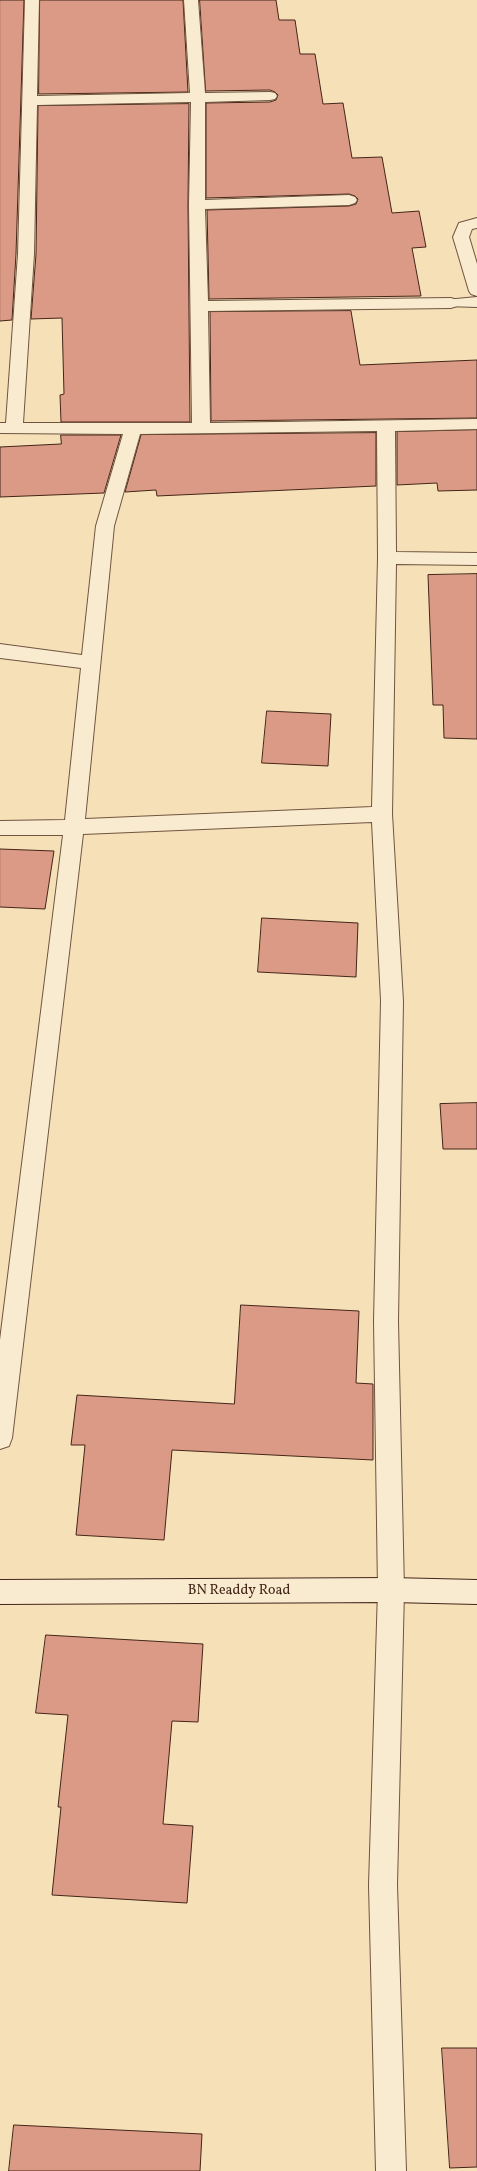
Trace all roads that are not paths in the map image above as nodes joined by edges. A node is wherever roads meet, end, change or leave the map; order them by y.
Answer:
1 (32, 0) edge
2 (191, 0) edge
3 (270, 96) dead end
4 (198, 98) junction
5 (30, 101) junction
6 (349, 200) dead end
7 (197, 205) junction
8 (477, 223) edge
9 (477, 291) edge
10 (477, 302) edge
11 (200, 306) junction
12 (477, 424) edge
13 (386, 425) junction
14 (7, 428) edge
15 (133, 428) junction
16 (200, 429) junction
17 (387, 558) junction
18 (477, 558) edge
19 (0, 651) edge
20 (91, 662) junction
21 (382, 814) junction
22 (74, 827) junction
23 (0, 828) edge
24 (0, 1438) edge
25 (391, 1590) junction
26 (0, 1592) edge
27 (477, 1592) edge
28 (391, 2171) edge

1 - 5 street
2 - 4 street
3 - 4 street
4 - 5 street
4 - 7 street
5 - 14 street
6 - 7 street
7 - 11 street
8 - 9 street
10 - 11 street
11 - 16 street
12 - 13 street
13 - 16 street
13 - 17 street
14 - 15 street
15 - 16 street
15 - 20 street
17 - 18 street
17 - 21 street
19 - 20 street
20 - 22 street
21 - 22 street
21 - 25 street
22 - 23 street
22 - 24 street
25 - 26 street, BN Readdy Road
25 - 27 street, BN Readdy Road
25 - 28 street

